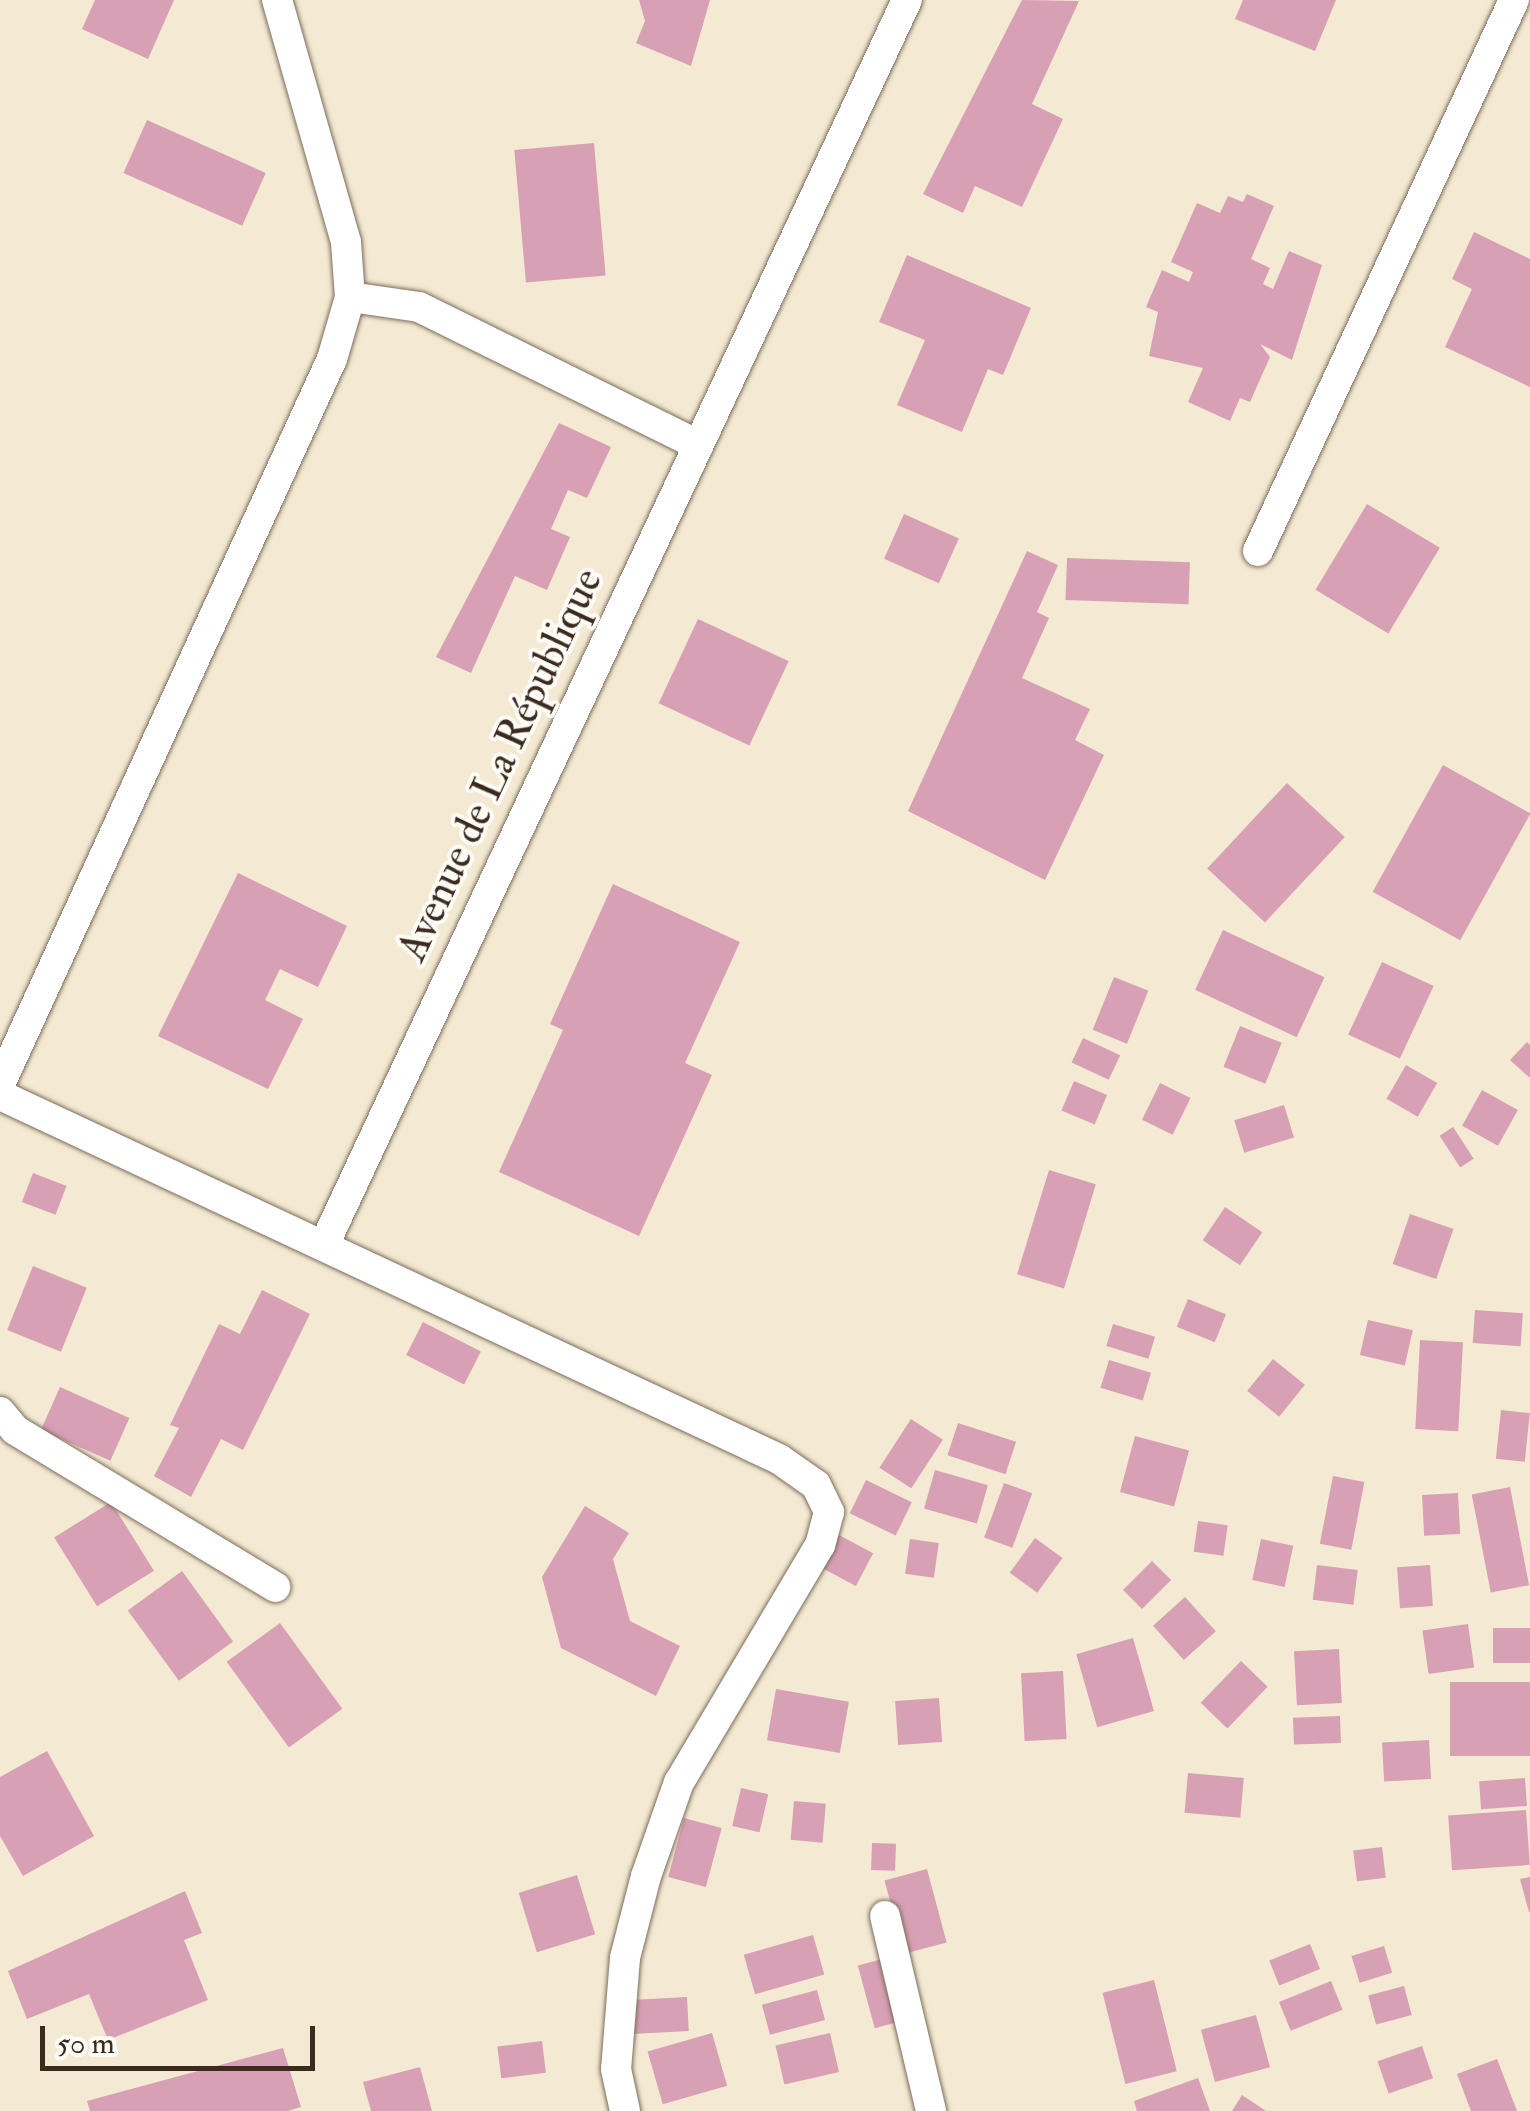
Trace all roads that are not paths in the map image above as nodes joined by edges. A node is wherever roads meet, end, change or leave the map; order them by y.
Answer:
1 (277, 0) edge
2 (907, 0) edge
3 (1514, 0) edge
4 (350, 297) junction
5 (696, 444) junction
6 (1258, 550) dead end
7 (0, 1084) edge
8 (0, 1094) edge
9 (324, 1245) junction
10 (0, 1412) edge
11 (275, 1588) dead end
12 (885, 1916) dead end
13 (625, 2111) edge
14 (931, 2111) edge

1 - 4 street
2 - 5 street, Avenue de La République
3 - 6 street
4 - 5 street
4 - 7 street
5 - 9 street, Avenue de La République
8 - 9 street
9 - 13 street
10 - 11 street
12 - 14 street

